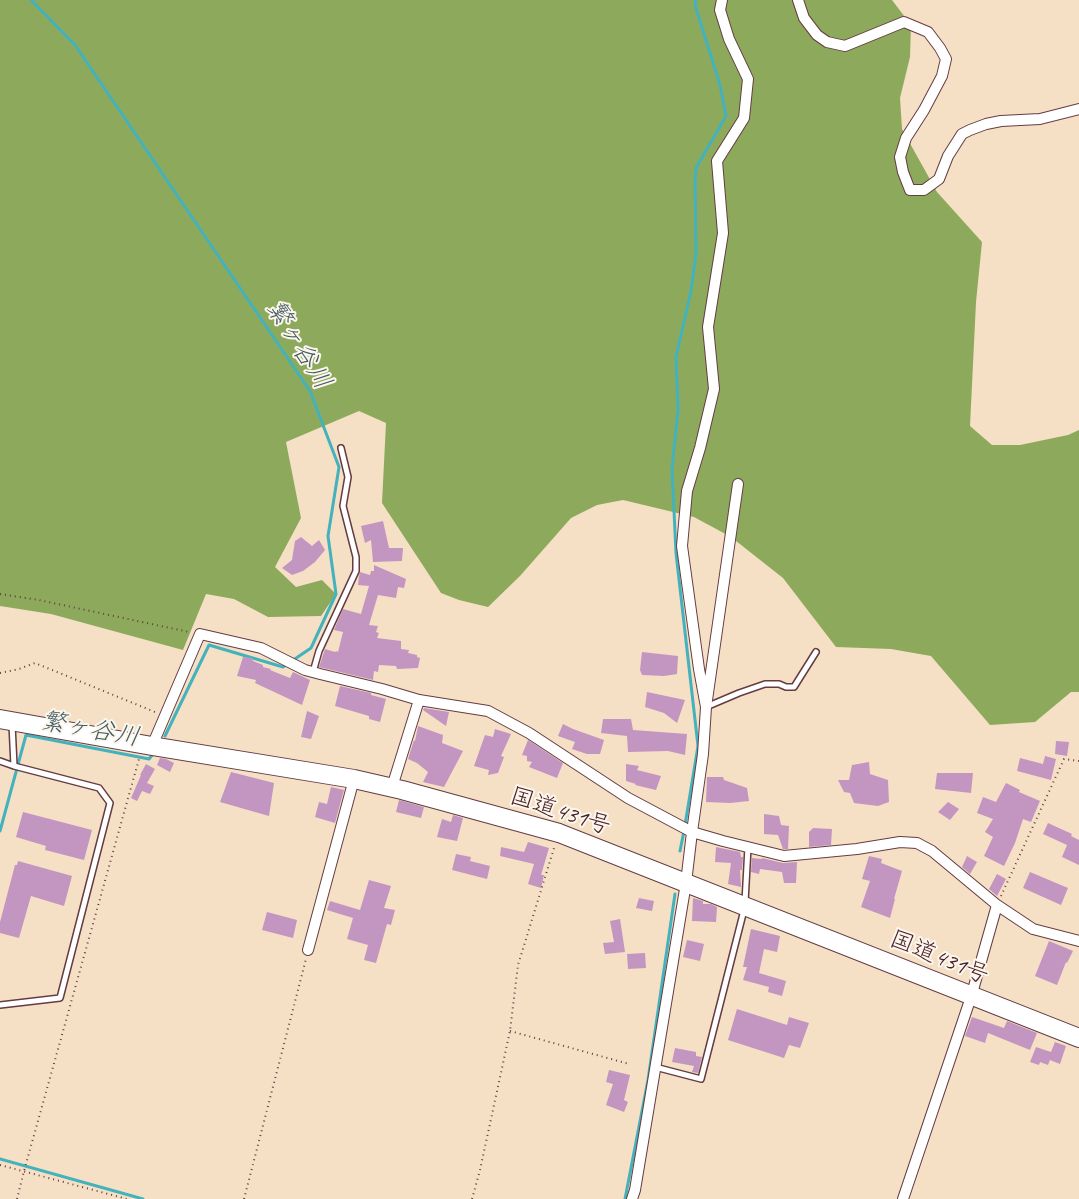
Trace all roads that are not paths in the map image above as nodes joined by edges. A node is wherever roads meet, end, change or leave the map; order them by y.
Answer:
1 (722, 0) edge
2 (798, 0) edge
3 (1079, 109) edge
4 (341, 448) dead end
5 (738, 484) dead end
6 (816, 652) dead end
7 (313, 672) junction
8 (419, 700) junction
9 (706, 707) junction
10 (6, 720) edge
11 (148, 746) junction
12 (0, 761) edge
13 (14, 766) junction
14 (354, 779) junction
15 (392, 787) junction
16 (692, 832) junction
17 (748, 847) junction
18 (686, 884) junction
19 (997, 905) junction
20 (745, 907) junction
21 (1079, 941) edge
22 (308, 950) road end
23 (971, 997) junction
24 (0, 1005) edge
25 (1079, 1038) edge
26 (655, 1067) junction
27 (632, 1199) edge
28 (903, 1199) edge

1 - 9 street
2 - 3 street
4 - 7 lane
5 - 9 street
6 - 9 lane
7 - 8 street
7 - 11 street
8 - 15 street
8 - 16 street
9 - 16 street
10 - 11 highway, 国道431号
10 - 13 lane
11 - 14 highway, 国道431号
12 - 13 lane
13 - 24 lane
14 - 15 highway, 国道431号
14 - 22 street
15 - 18 highway, 国道431号
16 - 17 street
16 - 18 street
17 - 19 street
17 - 20 lane
18 - 20 highway, 国道431号
18 - 26 street
19 - 21 street
19 - 23 street
20 - 23 highway, 国道431号
20 - 26 lane
23 - 25 highway, 国道431号
23 - 28 street
26 - 27 street

